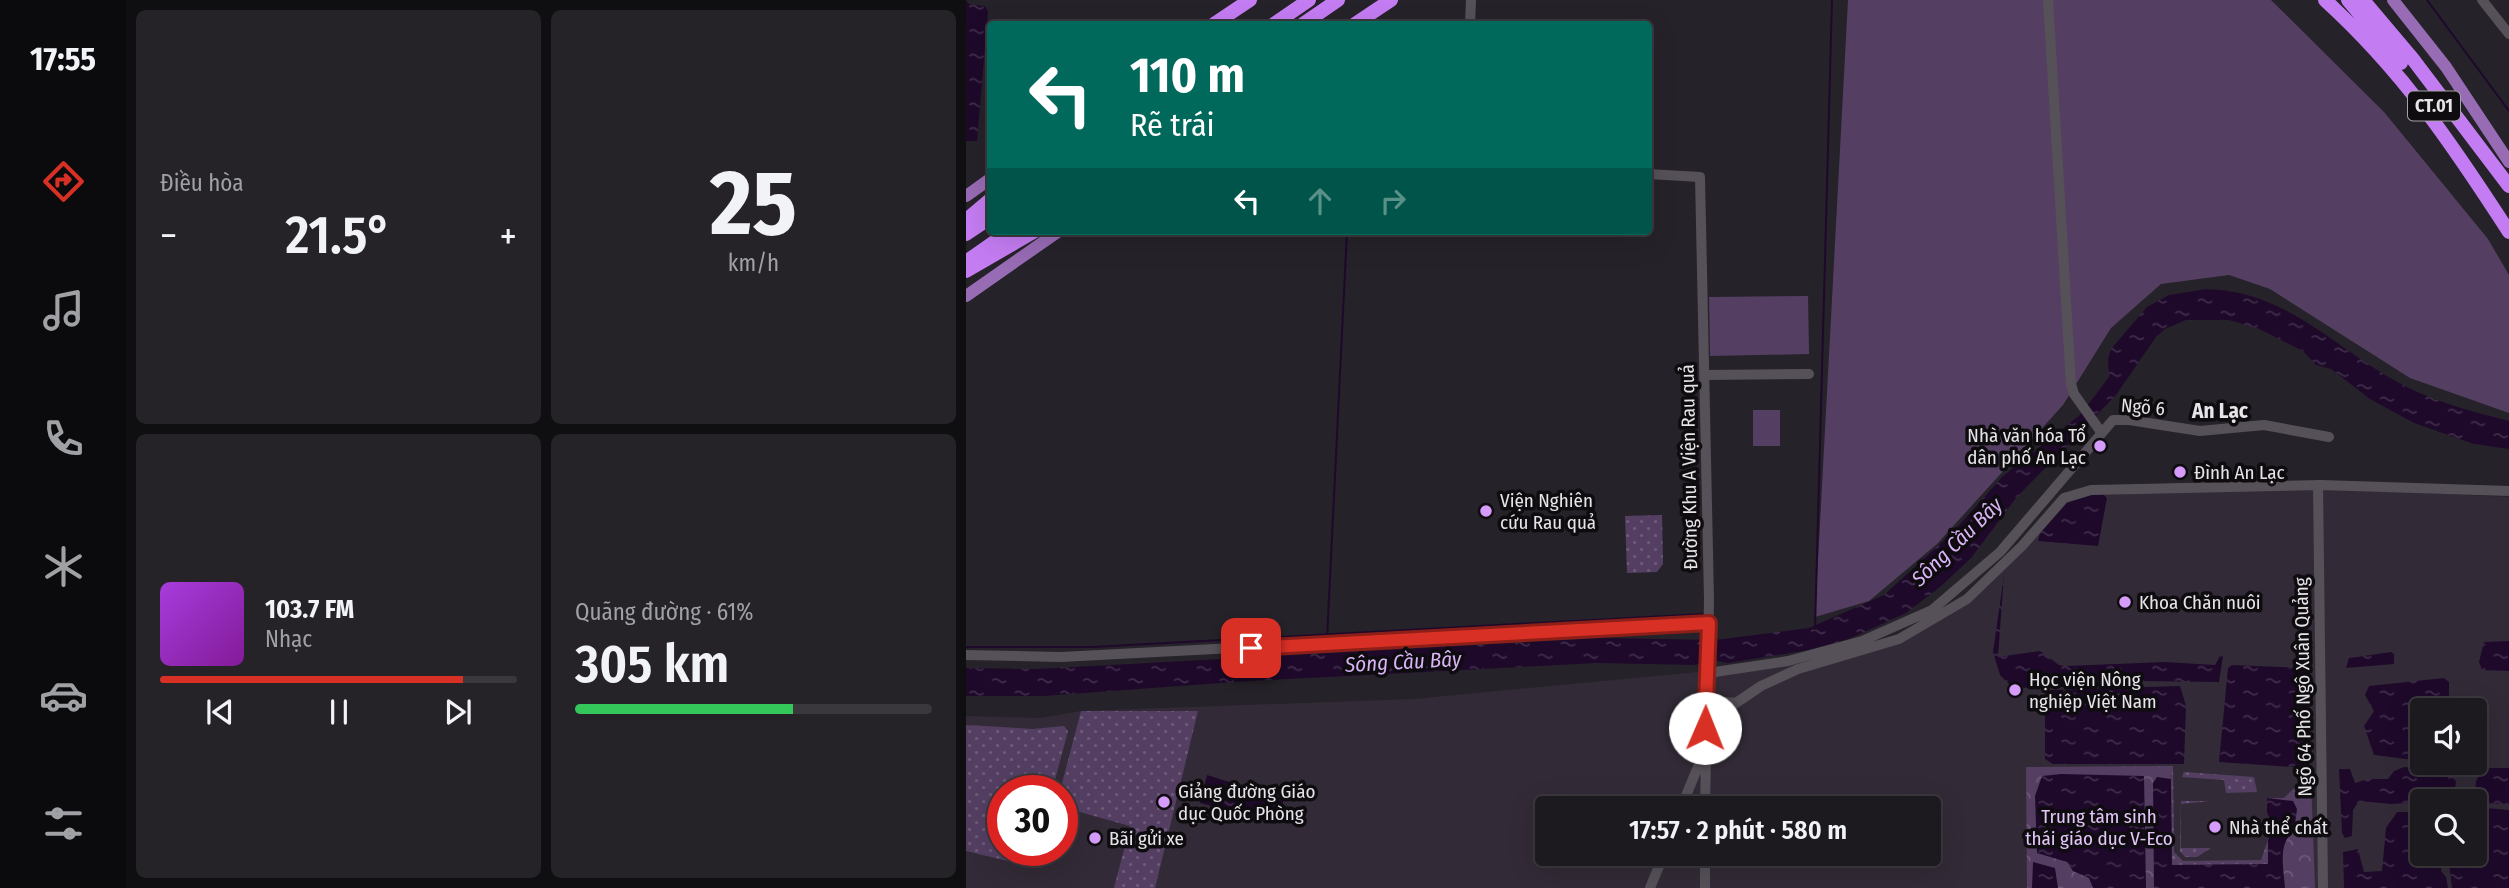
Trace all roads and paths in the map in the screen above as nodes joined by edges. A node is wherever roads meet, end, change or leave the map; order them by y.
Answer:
1 (1250, 0) edge
2 (1310, 0) edge
3 (1338, 0) edge
4 (1384, 0) edge
5 (1391, 0) edge
6 (1471, 0) edge
7 (2048, 0) edge
8 (2325, 0) edge
9 (2348, 0) edge
10 (2363, 0) edge
11 (2372, 0) edge
12 (2393, 0) edge
13 (2485, 1) edge
14 (1218, 21) edge
15 (1278, 21) edge
16 (1307, 21) edge
17 (1359, 21) edge
18 (1360, 21) edge
19 (1470, 21) edge
20 (2509, 34) edge
21 (2461, 121) junction
22 (2509, 162) edge
23 (1652, 174) edge
24 (987, 181) edge
25 (2509, 187) edge
26 (966, 196) edge
27 (987, 202) edge
28 (966, 220) edge
29 (987, 220) edge
30 (2509, 222) edge
31 (2509, 232) edge
32 (966, 234) edge
33 (1004, 235) edge
34 (1028, 235) edge
35 (1053, 235) edge
36 (966, 262) edge
37 (966, 271) edge
38 (966, 296) edge
39 (1809, 374) dead end
40 (1704, 375) junction
41 (2100, 430) junction
42 (2329, 437) dead end
43 (2318, 485) junction
44 (2509, 491) edge
45 (1709, 623) junction
46 (966, 655) edge
47 (1708, 671) junction
48 (1706, 700) junction
49 (1705, 749) junction
50 (1686, 796) edge
51 (1705, 796) edge
52 (1659, 866) edge
53 (1705, 866) edge
54 (1650, 888) edge
55 (1705, 888) edge
56 (2323, 888) edge

1 - 14 highway
2 - 15 highway
3 - 16 highway
4 - 17 highway
5 - 18 highway
6 - 19 street
7 - 41 street
8 - 31 highway
9 - 30 highway, CT.01
10 - 21 highway, CT.01
11 - 21 highway
12 - 22 main road
13 - 20 street
21 - 25 highway, CT.01
23 - 40 street, Đường Khu A Viện Rau quả
24 - 26 main road
27 - 28 highway
29 - 32 highway
33 - 36 highway
34 - 37 highway
35 - 38 main road
39 - 40 street
40 - 45 street, Đường Khu A Viện Rau quả
41 - 42 street, Ngõ 6
41 - 47 street, Ngõ 6
43 - 44 street
43 - 48 street
43 - 56 street, Ngõ 64 Phố Ngô Xuân Quảng
45 - 46 street
45 - 47 street, Đường Khu A Viện Rau quả
47 - 48 street, Đường Khu A Viện Rau quả
48 - 49 street, Đường Khu A Viện Rau quả
49 - 50 street
49 - 51 street, Đường Khu A Viện Rau quả
52 - 54 street
53 - 55 street

